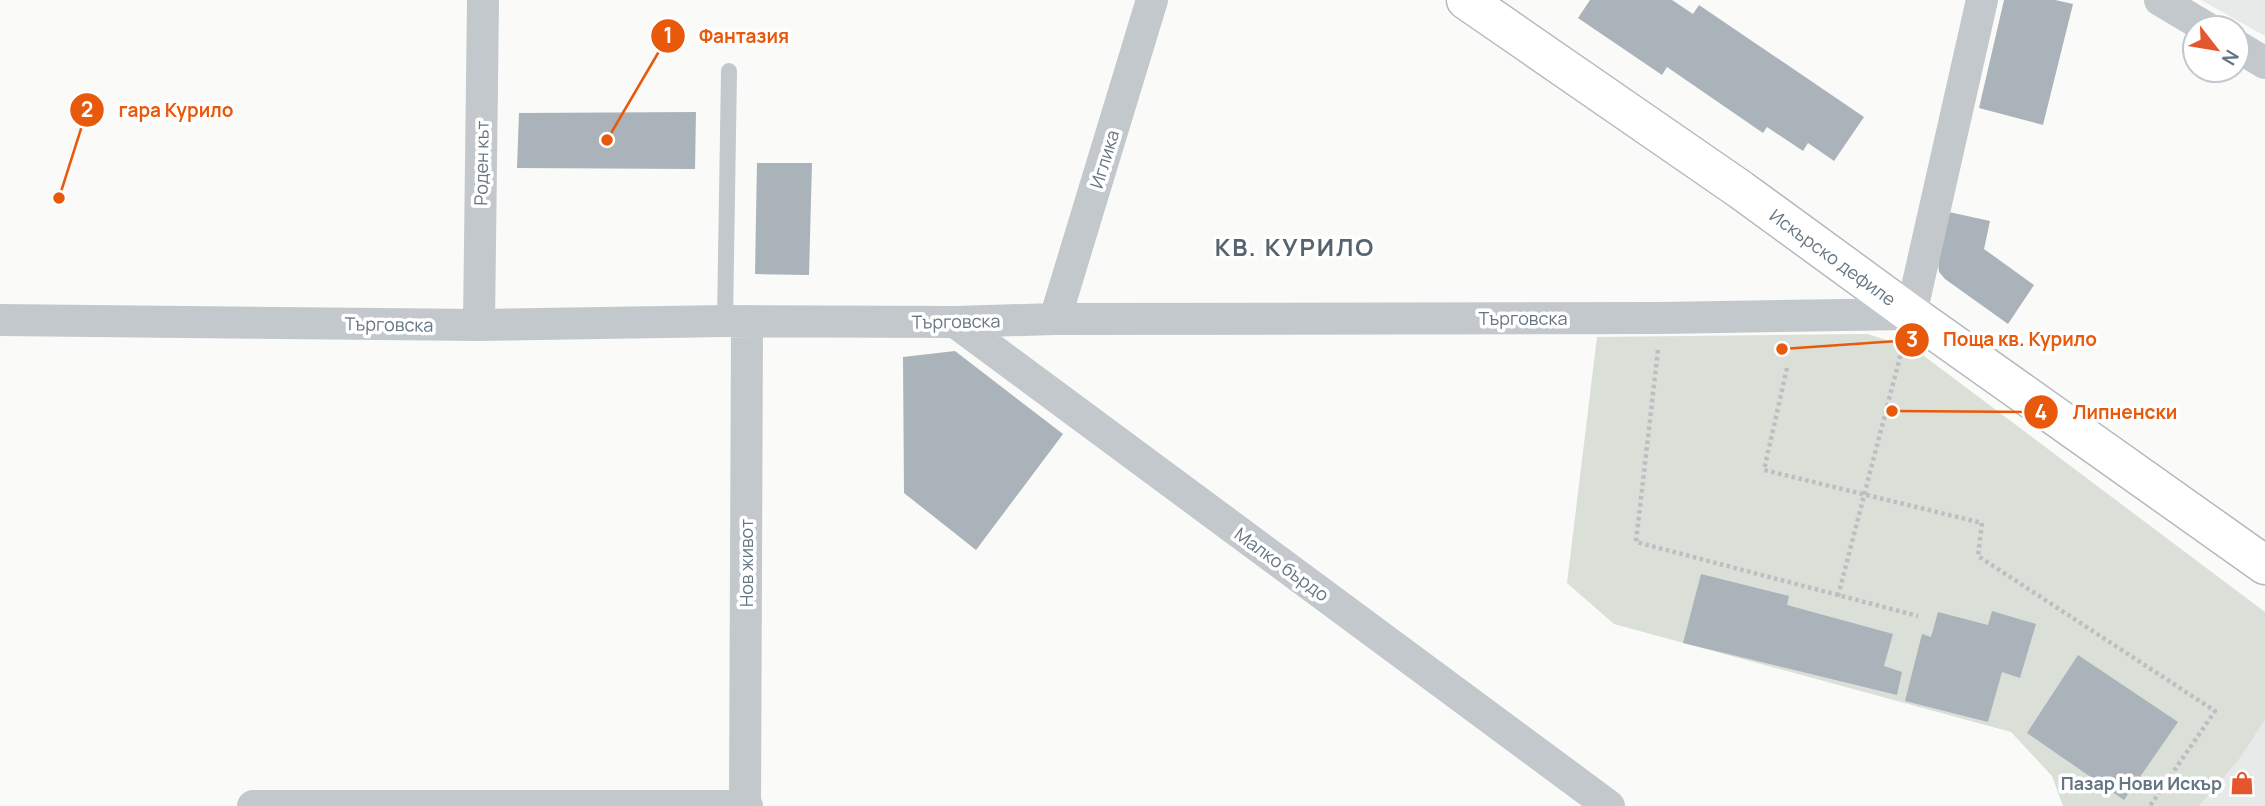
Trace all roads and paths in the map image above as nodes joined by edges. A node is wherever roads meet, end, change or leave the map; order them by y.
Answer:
1 (483, 0) edge
2 (1152, 0) edge
3 (1466, 0) edge
4 (1982, 0) edge
5 (2160, 0) edge
6 (2184, 14) edge
7 (729, 71) dead end
8 (1912, 314) junction
9 (1055, 318) junction
10 (1660, 318) junction
11 (0, 320) edge
12 (736, 321) junction
13 (955, 322) junction
14 (479, 325) junction
15 (1787, 368) dead end
16 (1863, 495) junction
17 (2265, 565) edge
18 (1838, 596) junction
19 (1918, 616) dead end
20 (745, 805) edge
21 (253, 806) edge
22 (1609, 806) edge
23 (2150, 806) edge

1 - 14 street, Роден кът
2 - 9 street, Иглика
3 - 8 main road, Искърско дефиле
4 - 8 street
5 - 6 street
7 - 12 lane
8 - 10 street, Търговска
8 - 16 path
8 - 17 main road, Искърско дефиле
9 - 10 street, Търговска
9 - 13 street, Търговска
10 - 18 path
11 - 14 street, Търговска
12 - 13 street, Търговска
12 - 14 street, Търговска
12 - 20 street, Нов живот
13 - 22 street, Малко бърдо
15 - 16 path
16 - 18 path
16 - 23 path
18 - 19 path
20 - 21 street

